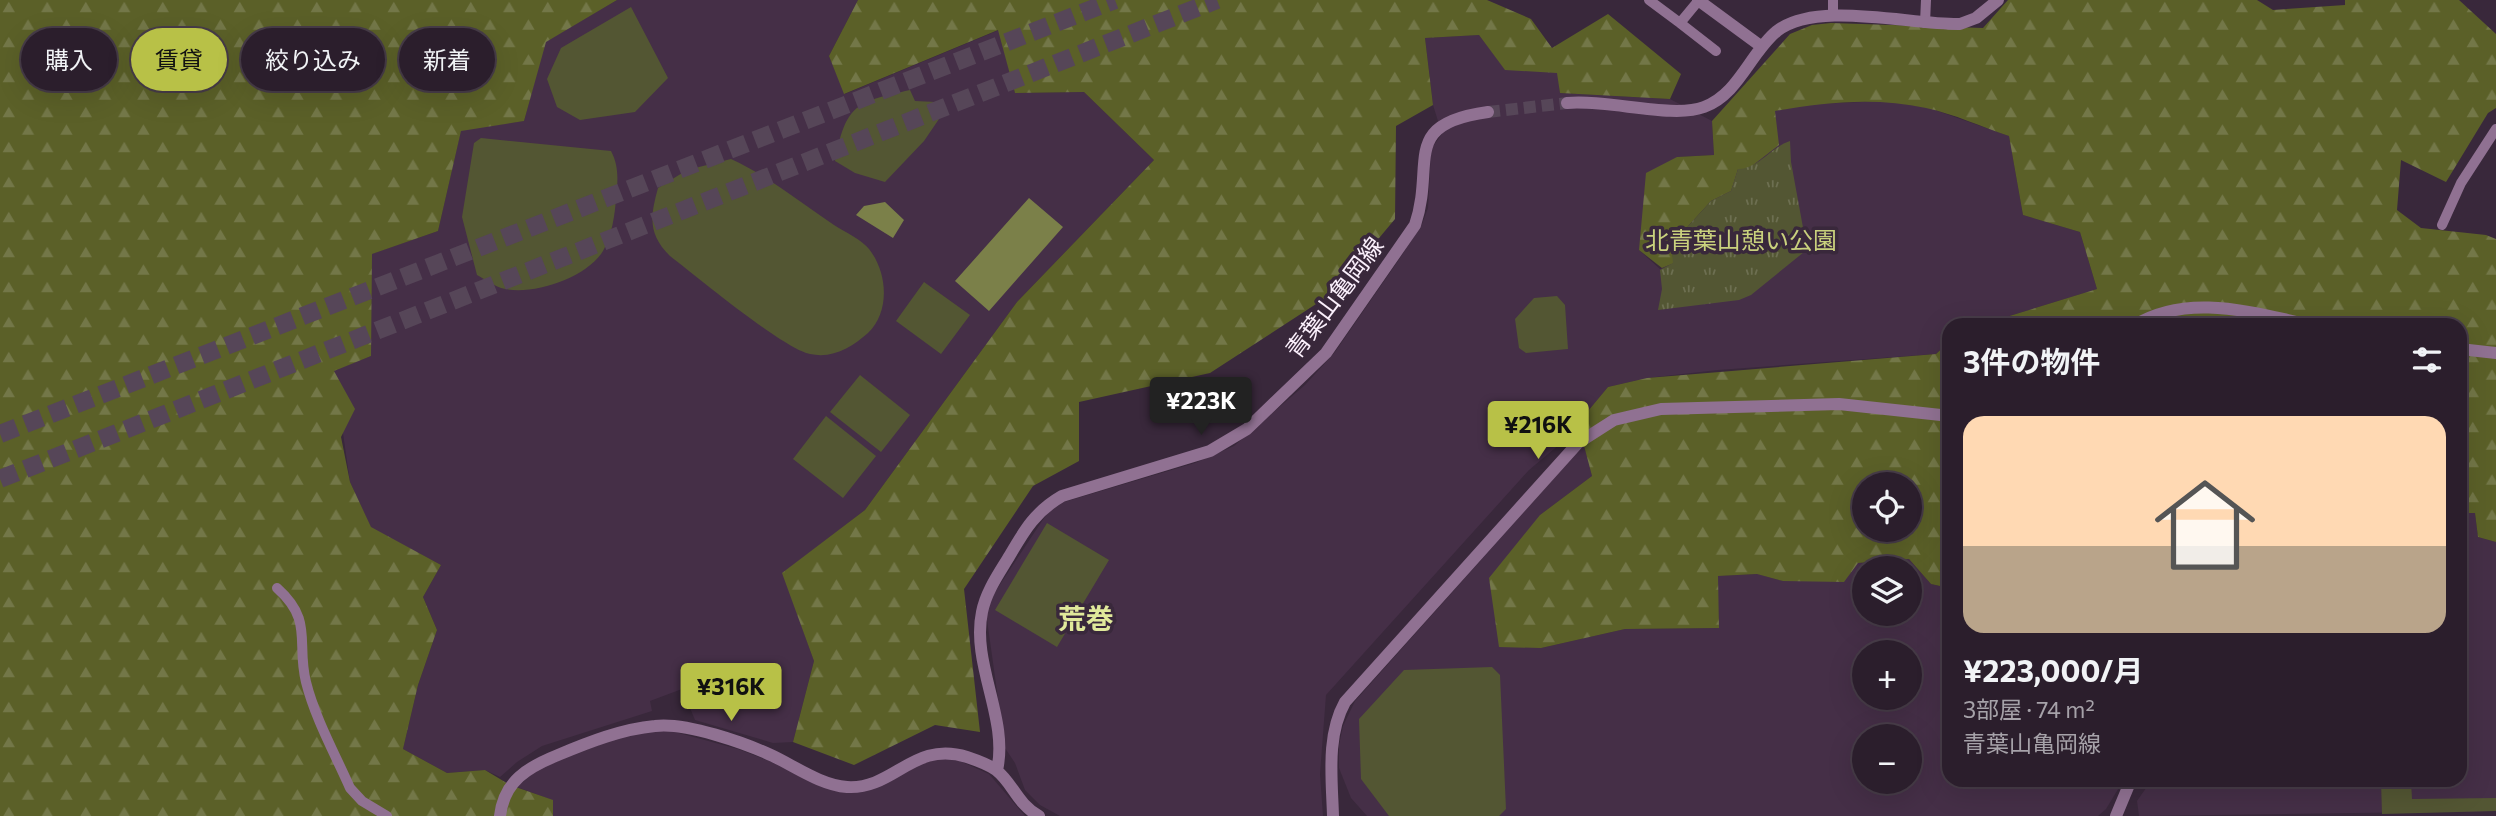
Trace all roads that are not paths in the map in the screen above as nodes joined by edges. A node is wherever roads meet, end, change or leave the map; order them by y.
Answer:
1 (1649, 0) edge
2 (1699, 0) edge
3 (1833, 0) edge
4 (1926, 0) edge
5 (1998, 0) edge
6 (1833, 15) junction
7 (1681, 23) junction
8 (1925, 23) junction
9 (1762, 47) junction
10 (1716, 51) dead end
11 (1567, 103) tunnel mouth
12 (1488, 112) tunnel mouth
13 (2496, 129) edge
14 (2442, 225) dead end
15 (2154, 318) edge
16 (2275, 318) edge
17 (2467, 350) edge
18 (2496, 353) edge
19 (1942, 415) edge
20 (277, 588) dead end
21 (997, 770) junction
22 (2128, 787) edge
23 (387, 816) edge
24 (500, 816) edge
25 (1039, 816) edge
26 (1332, 816) edge
27 (2116, 816) edge

1 - 7 street
2 - 7 street
2 - 9 street
3 - 6 street
4 - 8 street
5 - 8 street
6 - 8 street
6 - 9 street
7 - 10 street
9 - 11 street
12 - 21 street, 青葉山亀岡線
13 - 14 street
15 - 16 street
17 - 18 street
19 - 26 street
20 - 23 street
21 - 24 street
21 - 25 street
22 - 27 street

